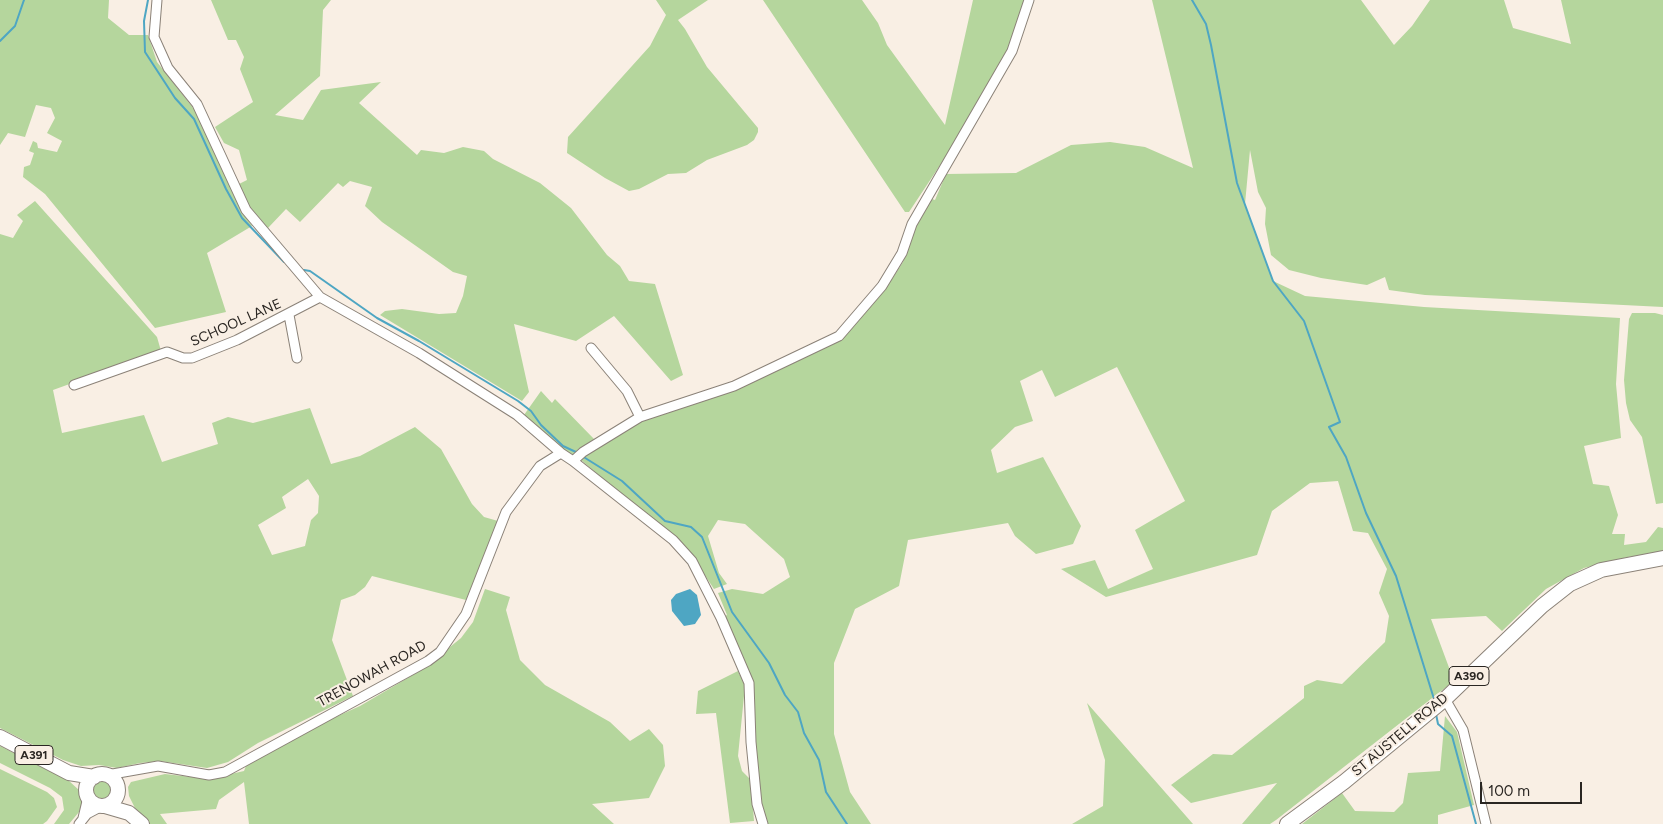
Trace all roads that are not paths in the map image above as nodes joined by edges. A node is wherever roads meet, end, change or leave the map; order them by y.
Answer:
1 (157, 0) edge
2 (1028, 0) edge
3 (320, 297) junction
4 (289, 315) junction
5 (591, 348) dead end
6 (297, 358) dead end
7 (74, 385) dead end
8 (640, 417) junction
9 (561, 453) junction
10 (578, 456) junction
11 (1663, 558) edge
12 (1444, 699) junction
13 (0, 737) edge
14 (69, 773) junction
15 (109, 781) junction
16 (88, 795) junction
17 (103, 806) junction
18 (129, 813) junction
19 (81, 821) edge
20 (142, 824) edge
21 (763, 824) edge
22 (1287, 824) edge
23 (1486, 824) edge

1 - 3 street
2 - 8 street
3 - 4 street, SCHOOL LANE
3 - 9 street
4 - 6 street
4 - 7 street, SCHOOL LANE
5 - 8 street
8 - 10 street
9 - 10 street
9 - 15 street, TRENOWAH ROAD
10 - 21 street
11 - 12 highway, ST AUSTELL ROAD / A390
12 - 22 highway, ST AUSTELL ROAD / A390
12 - 23 street
13 - 14 highway, A391
14 - 15 highway, A391
14 - 16 highway, A391
15 - 16 highway
15 - 17 highway
15 - 18 highway
16 - 17 highway
16 - 19 street
17 - 18 highway
17 - 19 street
18 - 20 highway

